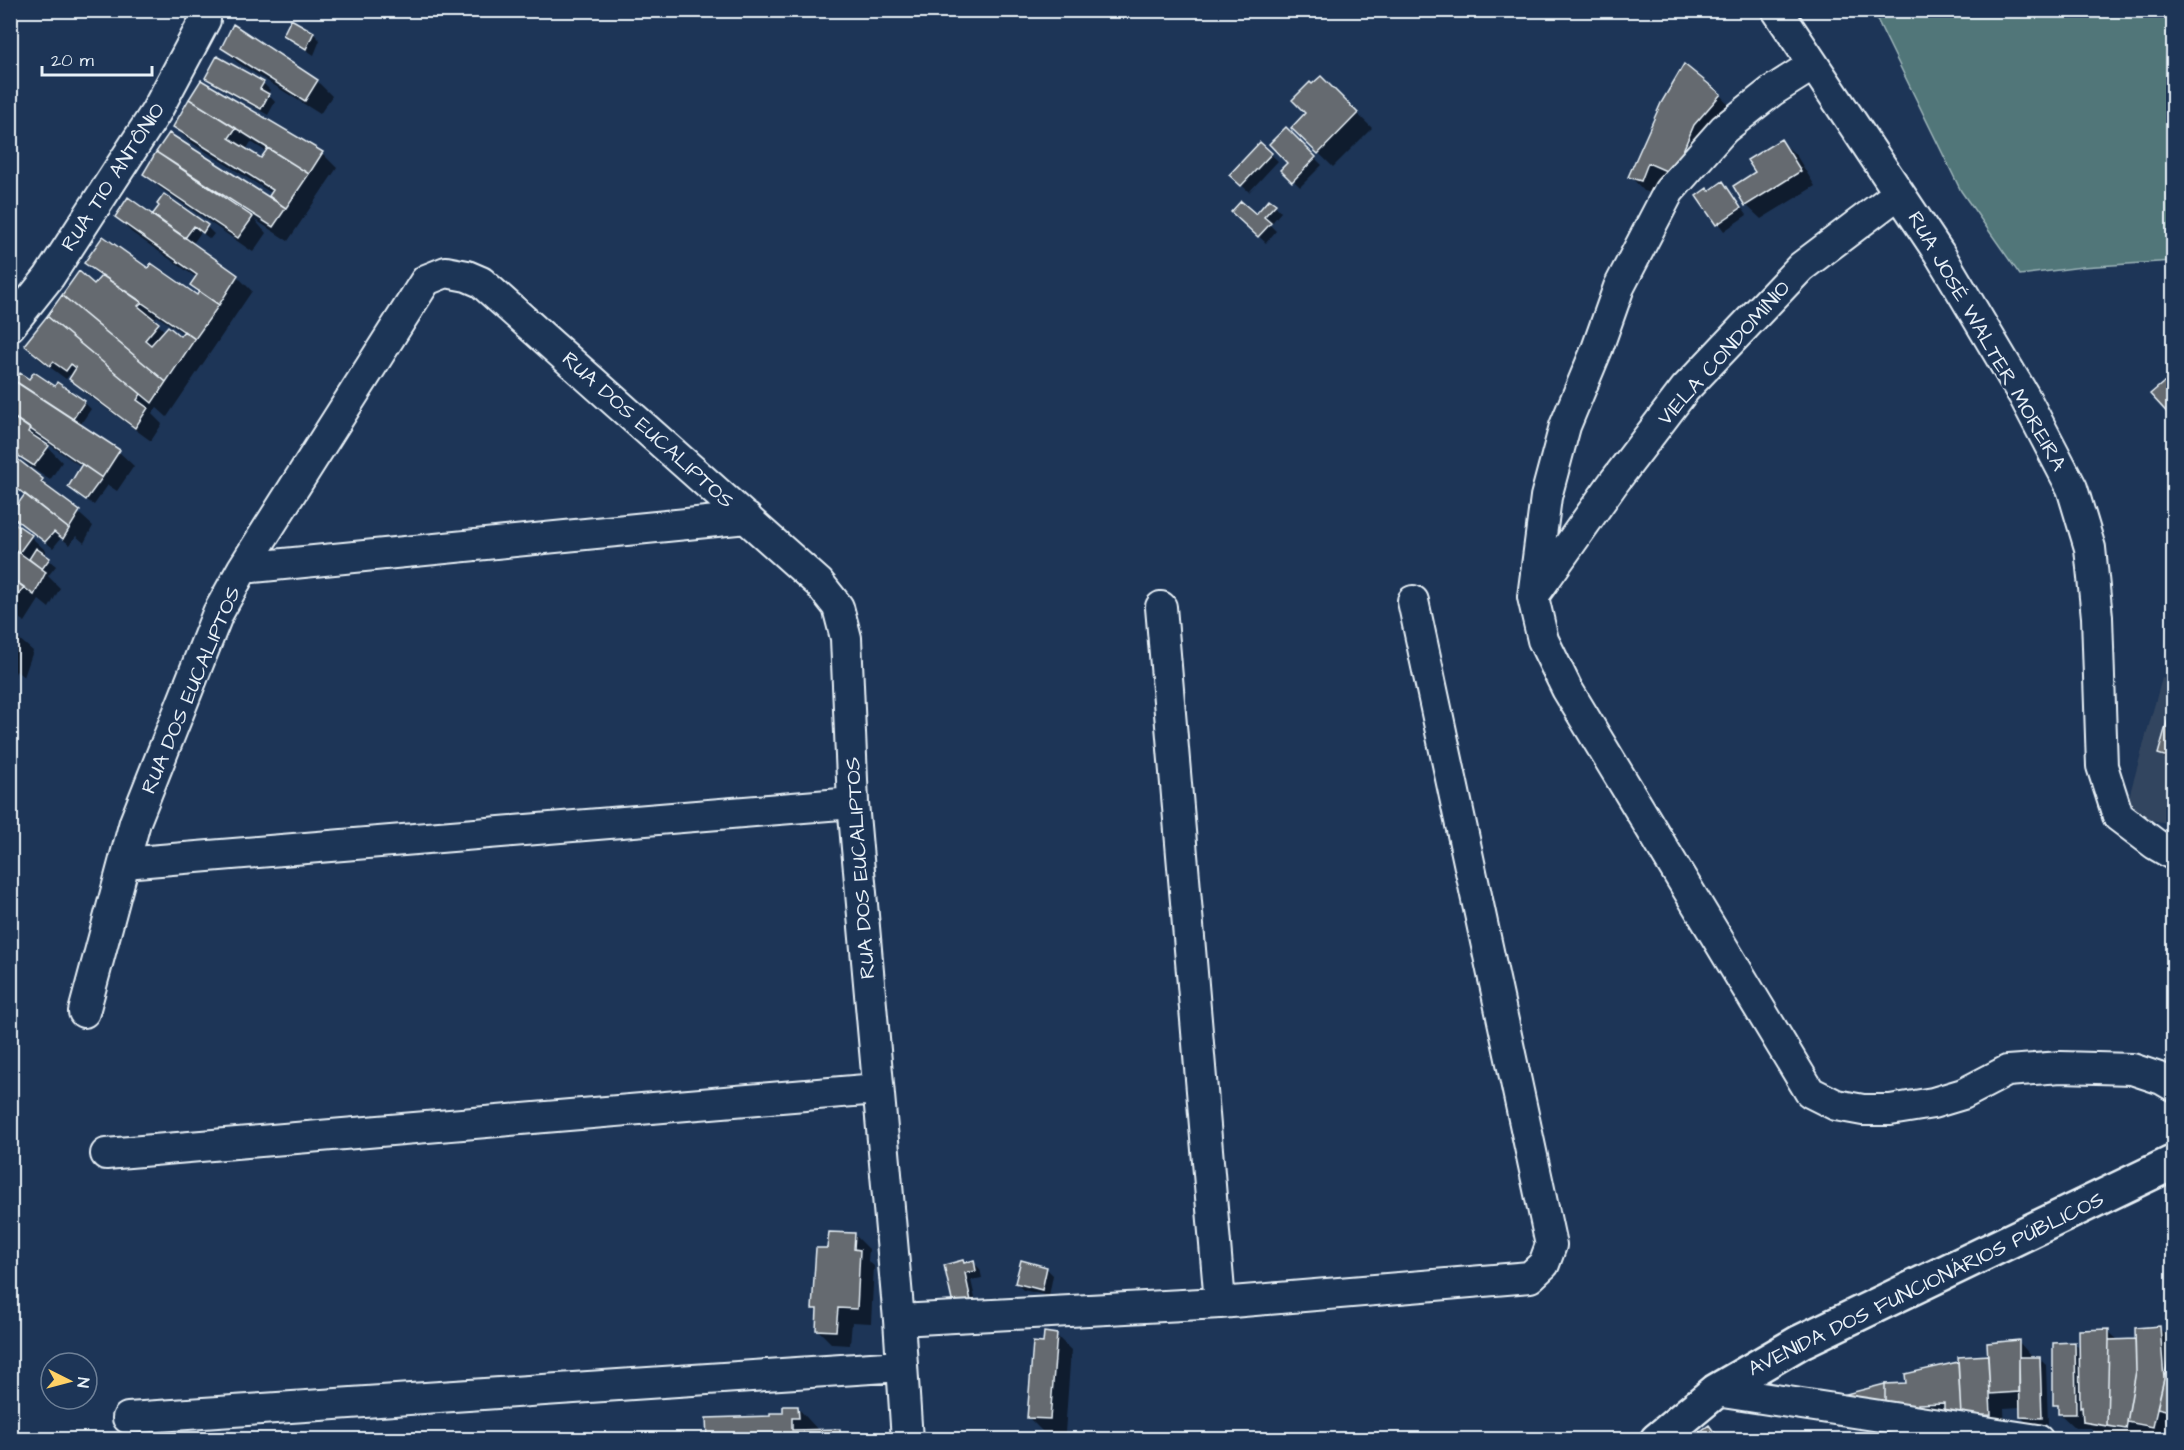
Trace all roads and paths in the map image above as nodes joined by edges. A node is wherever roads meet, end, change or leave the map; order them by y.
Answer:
1 (1777, 10) edge
2 (205, 20) dead end
3 (1813, 65) junction
4 (1899, 193) junction
5 (10, 326) edge
6 (747, 518) junction
7 (243, 568) junction
8 (1533, 597) junction
9 (1413, 601) dead end
10 (1161, 608) dead end
11 (853, 803) junction
12 (2174, 855) edge
13 (124, 863) junction
14 (84, 1012) dead end
15 (2174, 1086) edge
16 (877, 1089) junction
17 (106, 1154) dead end
18 (2174, 1162) edge
19 (1220, 1303) junction
20 (898, 1320) junction
21 (901, 1366) junction
22 (1716, 1390) junction
23 (128, 1418) dead end
24 (907, 1440) edge
25 (1657, 1440) edge
26 (2038, 1440) edge

1 - 3 street, RUA JOSÉ WALTER MOREIRA
2 - 5 street, RUA TIO ANTÔNIO
3 - 4 street, RUA JOSÉ WALTER MOREIRA
3 - 8 street
4 - 8 street, VIELA CONDOMÍNIO
4 - 12 street, RUA JOSÉ WALTER MOREIRA
6 - 7 street
6 - 7 street, RUA DOS EUCALIPTOS
6 - 11 street, RUA DOS EUCALIPTOS
7 - 13 street, RUA DOS EUCALIPTOS
8 - 15 street
9 - 19 street
10 - 19 street
11 - 13 street
11 - 16 street, RUA DOS EUCALIPTOS
13 - 14 street, RUA DOS EUCALIPTOS
16 - 17 street
16 - 20 street, RUA DOS EUCALIPTOS
18 - 22 street, AVENIDA DOS FUNCIONÁRIOS PÚBLICOS
19 - 20 street
20 - 21 street, RUA DOS EUCALIPTOS
21 - 23 street
21 - 24 street, RUA DOS EUCALIPTOS
22 - 25 street, AVENIDA DOS FUNCIONÁRIOS PÚBLICOS
22 - 26 street

